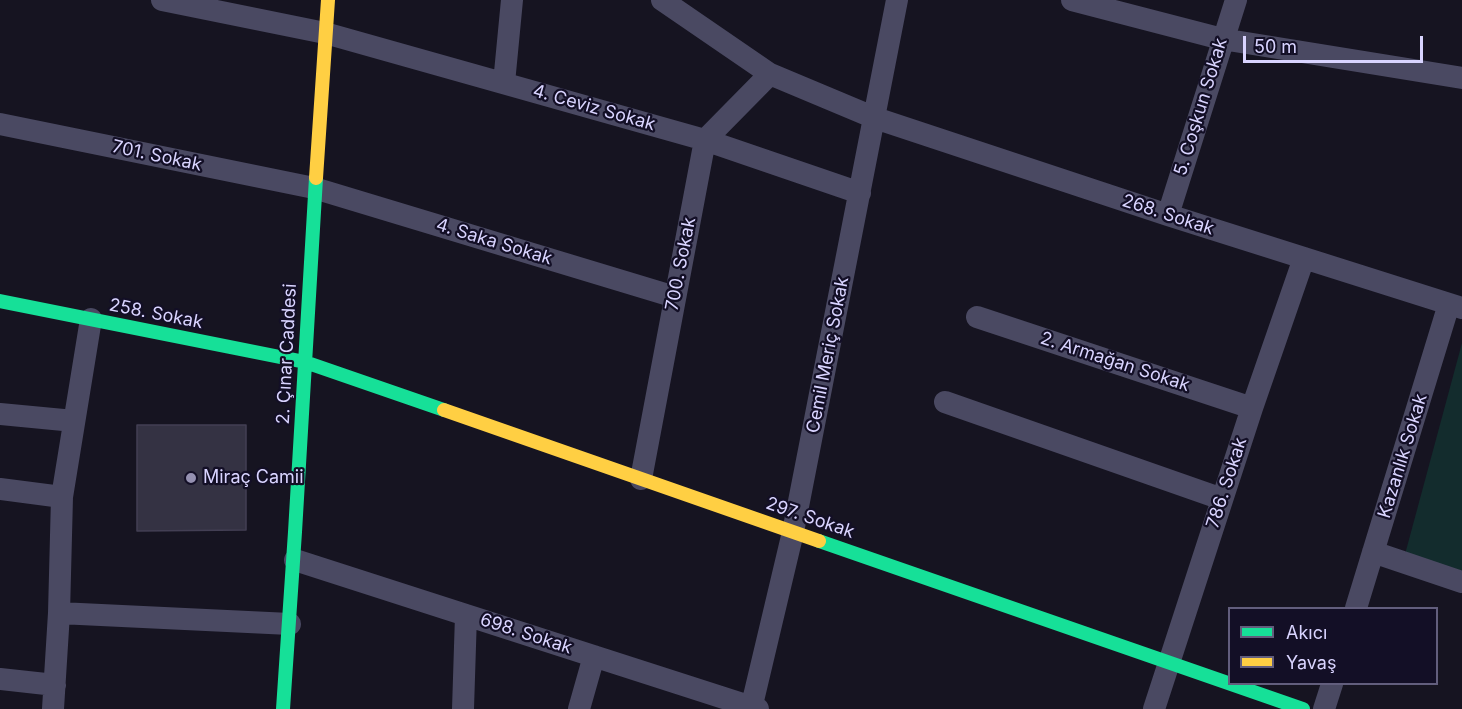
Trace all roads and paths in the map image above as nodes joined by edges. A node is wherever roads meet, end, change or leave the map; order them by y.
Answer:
1 (162, 0) edge
2 (328, 0) edge
3 (512, 0) edge
4 (662, 0) edge
5 (897, 0) edge
6 (1072, 0) edge
7 (1236, 0) edge
8 (325, 33) junction
9 (1222, 39) junction
10 (770, 74) junction
11 (1462, 78) edge
12 (504, 82) junction
13 (875, 118) junction
14 (0, 124) edge
15 (705, 141) junction
16 (314, 188) junction
17 (860, 193) junction
18 (1168, 215) junction
19 (1304, 258) junction
20 (675, 297) junction
21 (0, 301) edge
22 (1455, 306) edge
23 (977, 317) dead end
24 (91, 319) junction
25 (305, 362) junction
26 (945, 402) dead end
27 (1252, 408) junction
28 (0, 414) edge
29 (74, 421) junction
30 (641, 479) junction
31 (0, 489) edge
32 (62, 497) junction
33 (1222, 499) junction
34 (793, 532) junction
35 (1374, 552) junction
36 (295, 560) junction
37 (1462, 582) edge
38 (1357, 607) edge
39 (59, 613) junction
40 (466, 615) junction
41 (290, 624) junction
42 (594, 656) junction
43 (1170, 663) junction
44 (0, 679) edge
45 (1228, 683) edge
46 (54, 685) junction
47 (1234, 685) edge
48 (1332, 685) edge
49 (753, 708) edge
50 (53, 709) edge
51 (283, 709) edge
52 (463, 709) edge
53 (579, 709) edge
54 (1154, 709) edge
55 (1303, 709) edge
56 (1324, 709) edge

1 - 8 street, 4. Ceviz Sokak
2 - 8 street, 2. Çınar Caddesi
3 - 12 street
4 - 10 street, 268. Sokak
5 - 13 street, Cemil Meriç Sokak
6 - 9 street
7 - 9 street, 5. Coşkun Sokak
8 - 12 street, 4. Ceviz Sokak
8 - 16 street, 2. Çınar Caddesi
9 - 11 street
9 - 18 street, 5. Coşkun Sokak
10 - 13 street, 268. Sokak
10 - 15 street
12 - 15 street, 4. Ceviz Sokak
13 - 17 street, Cemil Meriç Sokak
13 - 18 street, 268. Sokak
14 - 16 street, 701. Sokak
15 - 17 street, 4. Ceviz Sokak
15 - 20 street, 700. Sokak
16 - 20 street, 4. Saka Sokak
16 - 25 street, 2. Çınar Caddesi
17 - 34 street, Cemil Meriç Sokak
18 - 19 street, 268. Sokak
19 - 22 street, 268. Sokak
19 - 27 street, 786. Sokak
20 - 30 street, 700. Sokak
21 - 24 street, 258. Sokak
22 - 35 street, Kazanlık Sokak
23 - 27 street, 2. Armağan Sokak
24 - 25 street, 258. Sokak
24 - 29 street
25 - 30 street, 297. Sokak
25 - 36 street, 2. Çınar Caddesi
26 - 33 street
27 - 33 street, 786. Sokak
28 - 29 street
29 - 32 street
30 - 34 street, 297. Sokak
31 - 32 street
32 - 39 street
33 - 43 street, 786. Sokak
34 - 43 street, 297. Sokak
34 - 49 street, Cemil Meriç Sokak
35 - 37 street
35 - 38 street, Kazanlık Sokak
36 - 40 street, 698. Sokak
36 - 41 street, 2. Çınar Caddesi
39 - 41 street
39 - 46 street
40 - 42 street, 698. Sokak
40 - 52 street
41 - 51 street, 2. Çınar Caddesi
42 - 49 street, 698. Sokak
42 - 53 street
43 - 45 street, 297. Sokak
43 - 54 street, 786. Sokak
44 - 46 street
46 - 50 street
47 - 55 street, 297. Sokak
48 - 56 street

